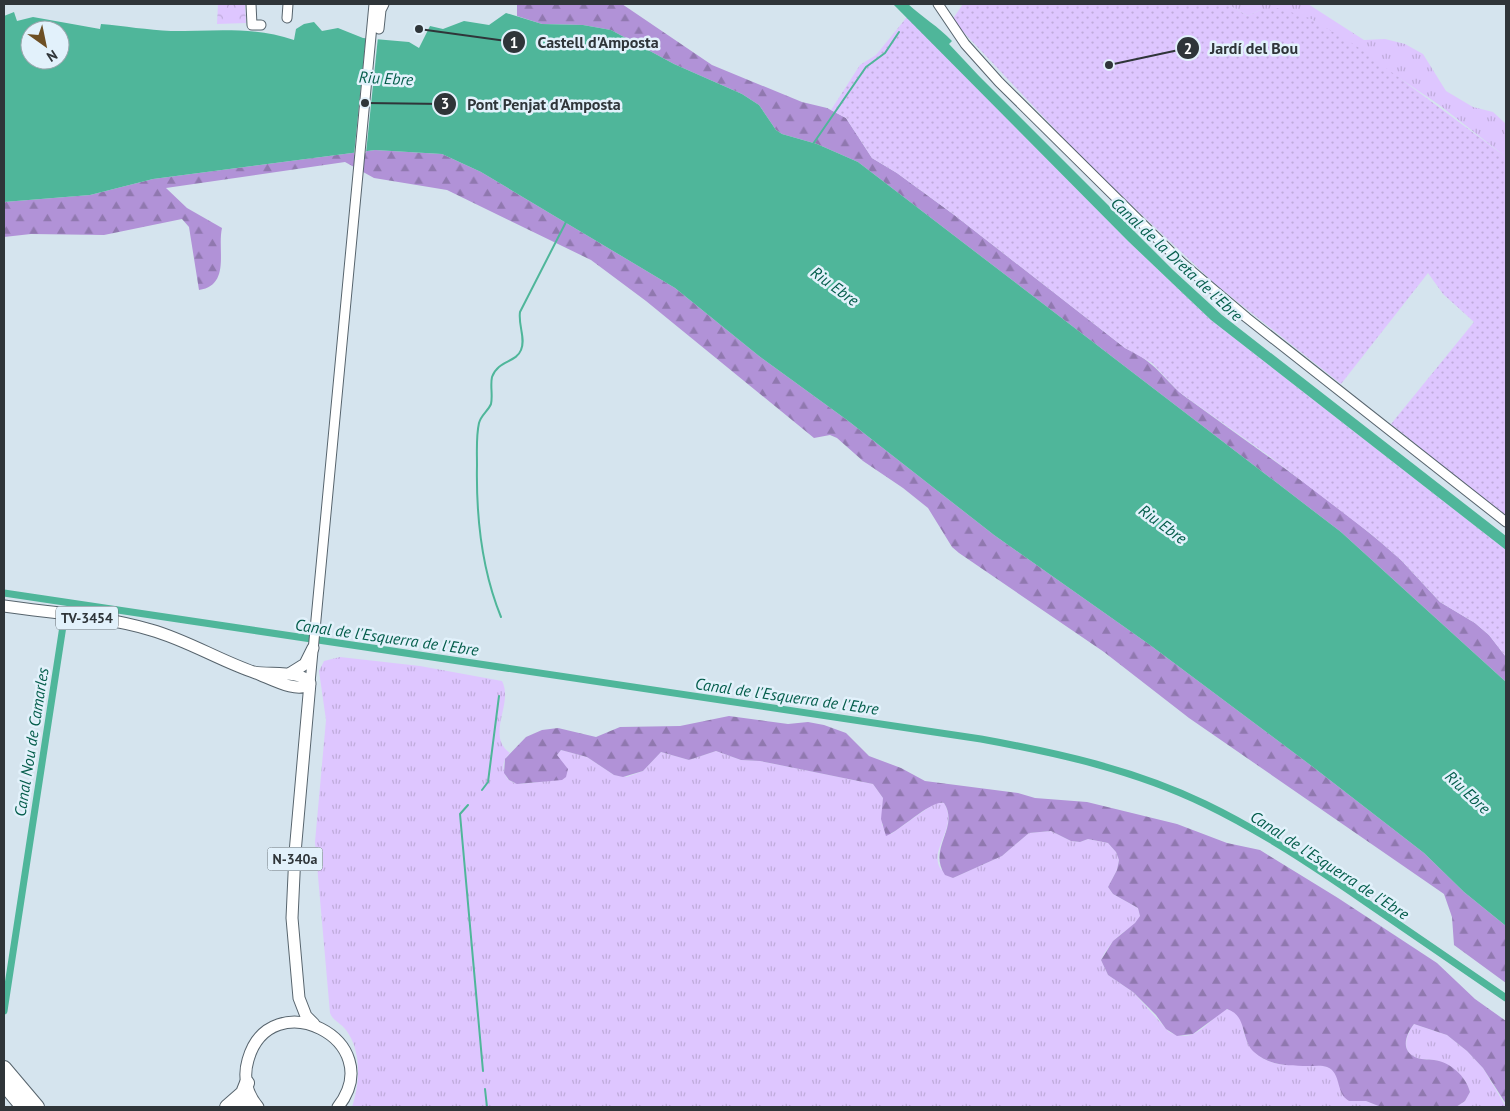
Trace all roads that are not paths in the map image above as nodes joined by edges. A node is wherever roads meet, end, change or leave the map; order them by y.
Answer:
1 (251, 4) edge
2 (288, 4) edge
3 (374, 4) edge
4 (384, 4) edge
5 (938, 4) edge
6 (287, 18) dead end
7 (262, 25) dead end
8 (375, 32) junction
9 (1506, 522) edge
10 (4, 606) edge
11 (314, 647) junction
12 (294, 680) junction
13 (310, 683) junction
14 (307, 719) junction
15 (299, 998) junction
16 (290, 1022) junction
17 (314, 1024) junction
18 (7, 1080) edge
19 (246, 1083) junction
20 (340, 1106) edge
21 (23, 1107) edge
22 (37, 1107) edge
23 (227, 1107) edge
24 (231, 1107) edge
25 (253, 1107) edge
26 (258, 1107) edge

1 - 7 street
2 - 6 street
3 - 8 street, N-340a
4 - 8 street
5 - 9 street
8 - 11 street, N-340a
10 - 12 main road, TV-3454
11 - 12 main road
11 - 13 street, N-340a
12 - 13 main road
12 - 14 main road
13 - 14 main road, N-340a
14 - 15 main road, N-340a
15 - 16 main road, N-340a
15 - 17 main road, N-340a
16 - 17 main road
16 - 19 main road
17 - 20 main road
18 - 21 highway
18 - 22 highway
19 - 23 highway
19 - 26 main road
24 - 25 highway

